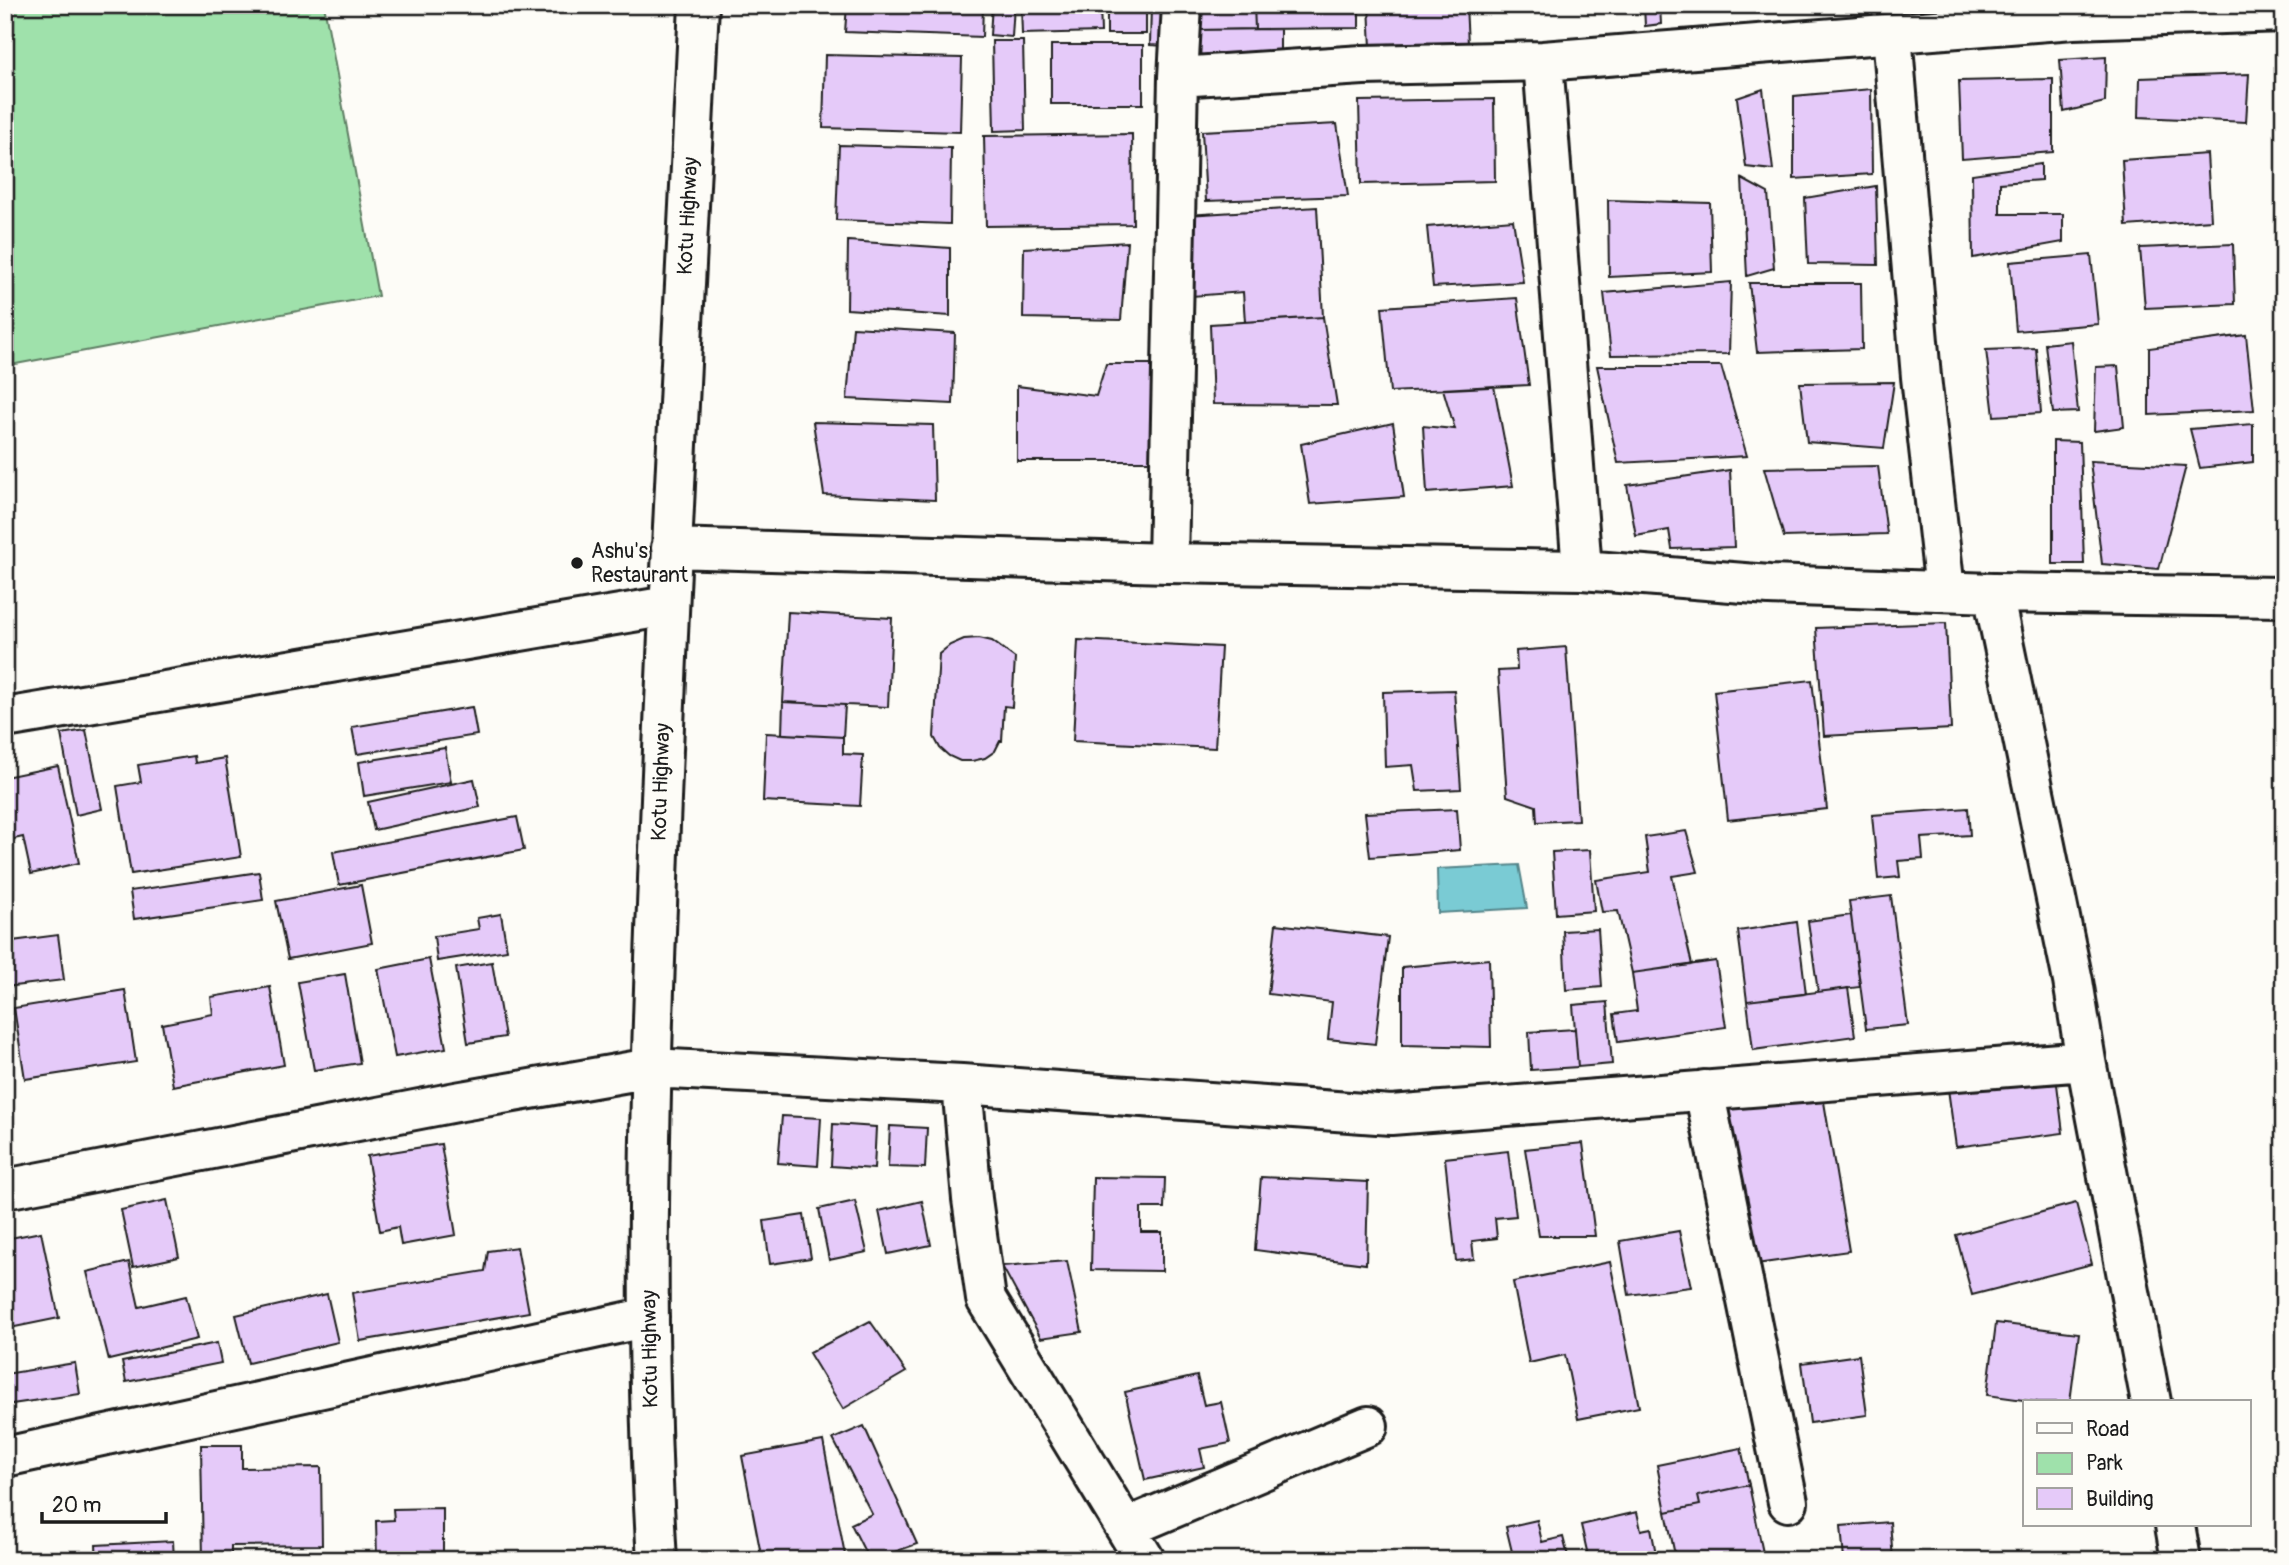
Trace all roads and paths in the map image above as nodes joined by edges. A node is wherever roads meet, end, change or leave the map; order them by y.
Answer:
1 (699, 5) edge
2 (1182, 5) edge
3 (2072, 12) edge
4 (2284, 12) edge
5 (1892, 34) junction
6 (1543, 61) junction
7 (1178, 77) junction
8 (671, 548) junction
9 (1168, 563) junction
10 (1582, 570) junction
11 (1945, 590) junction
12 (1993, 593) junction
13 (2284, 597) edge
14 (668, 606) junction
15 (5, 718) edge
16 (2086, 1061) junction
17 (651, 1068) junction
18 (961, 1084) junction
19 (1704, 1090) junction
20 (5, 1189) edge
21 (649, 1317) junction
22 (2151, 1400) edge
23 (1368, 1426) dead end
24 (5, 1457) edge
25 (1788, 1502) dead end
26 (2175, 1526) edge
27 (1135, 1544) edge
28 (657, 1560) edge
29 (2181, 1560) edge

1 - 8 street, Kotu Highway
2 - 7 street
3 - 4 street
3 - 5 street
5 - 6 street
5 - 11 street
6 - 7 street
6 - 10 street
7 - 9 street
8 - 9 street
8 - 14 street, Kotu Highway
9 - 10 street
10 - 11 street
11 - 12 street
12 - 13 street
12 - 16 street
14 - 15 street
14 - 17 street, Kotu Highway
16 - 19 street
16 - 22 street
17 - 18 street
17 - 20 street
17 - 21 street, Kotu Highway
18 - 19 street
18 - 27 street
19 - 25 street
21 - 24 street
21 - 28 street, Kotu Highway
23 - 27 street
26 - 29 street

